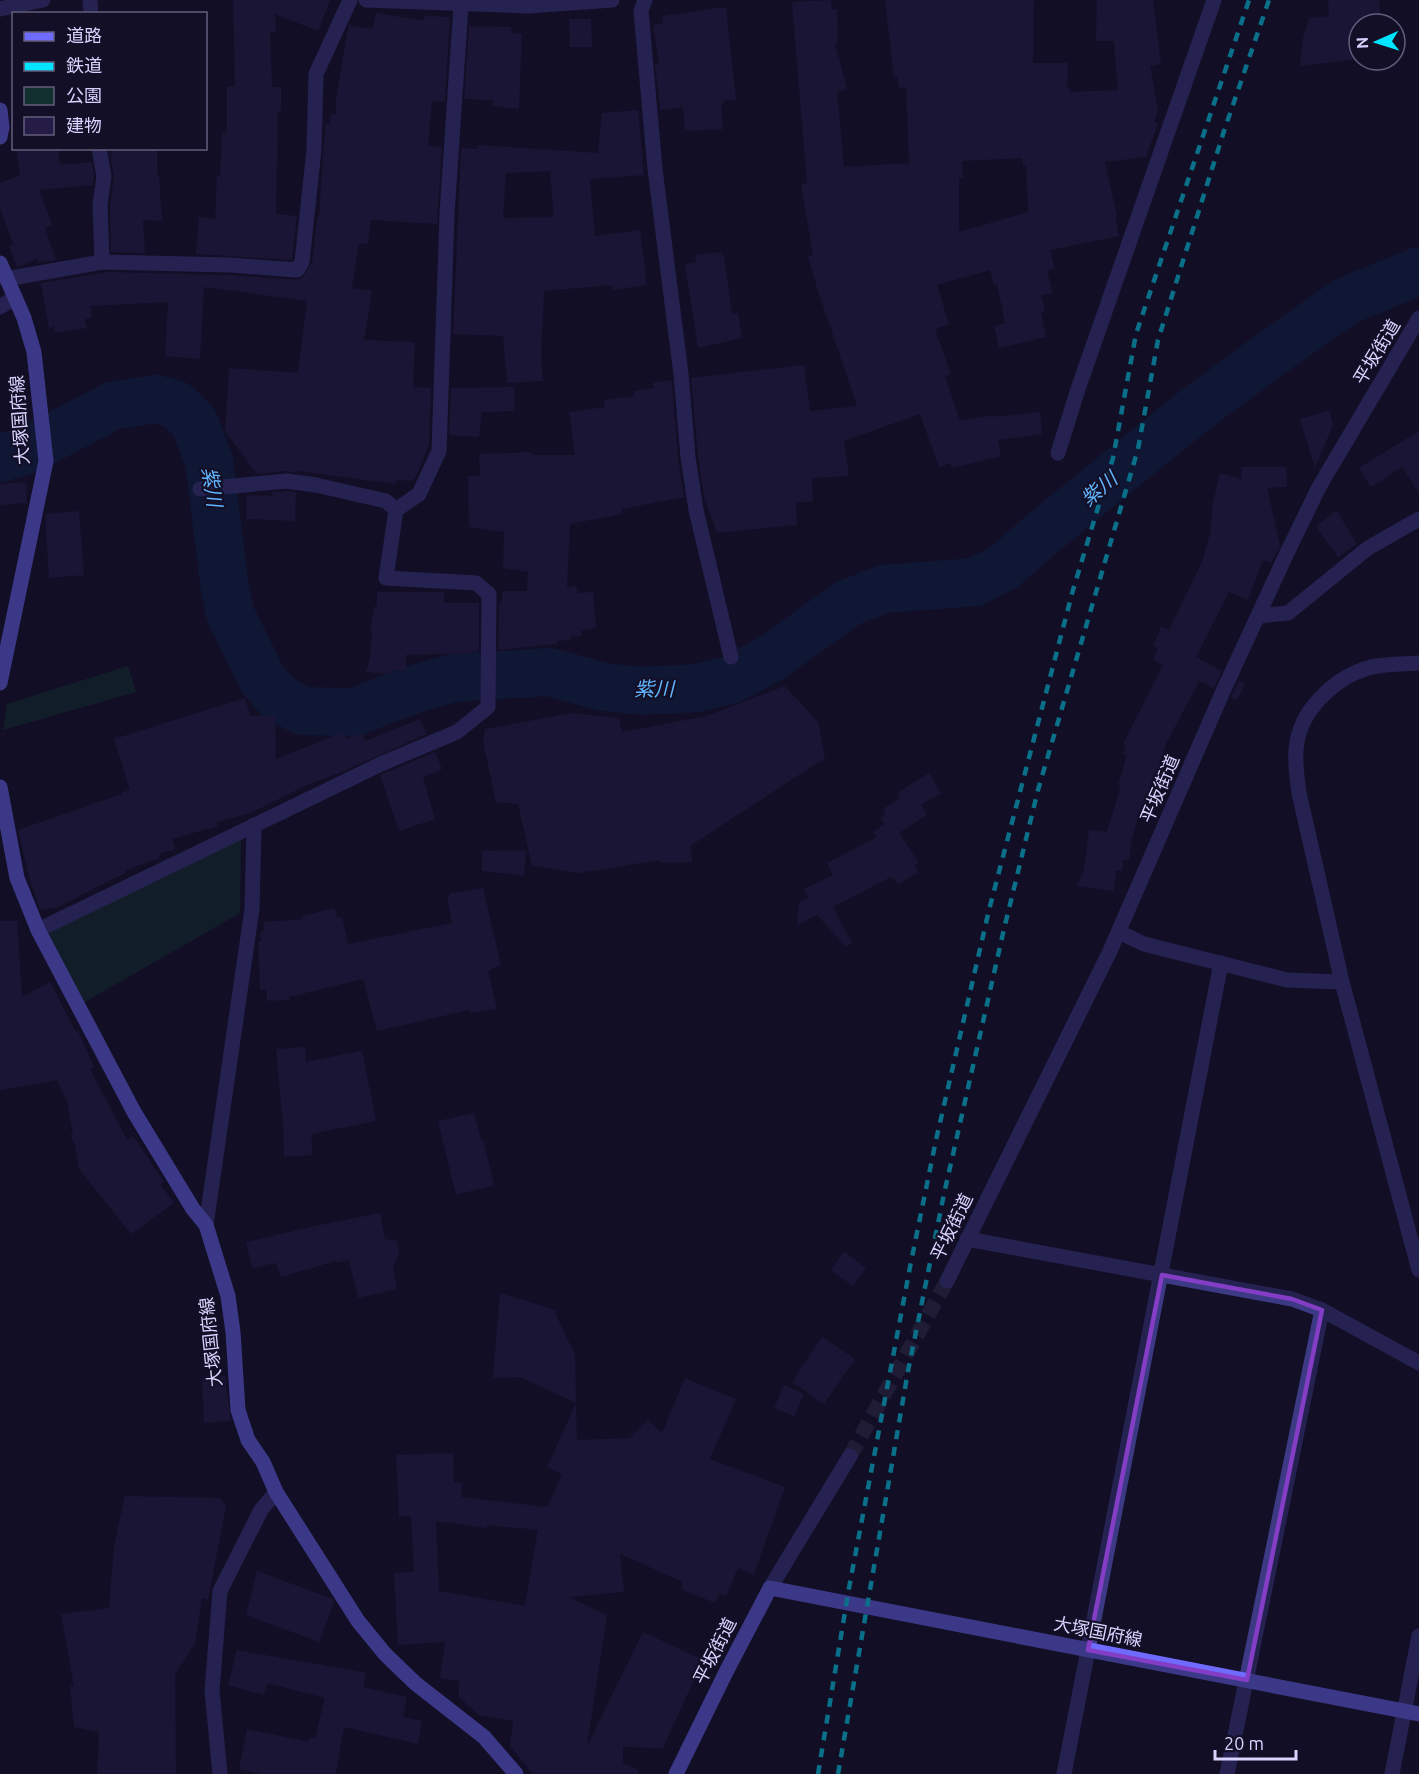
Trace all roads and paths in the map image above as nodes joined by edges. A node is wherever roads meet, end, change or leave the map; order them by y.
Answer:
1 (43, 0) edge
2 (350, 0) edge
3 (366, 0) edge
4 (612, 0) edge
5 (645, 0) edge
6 (1214, 0) edge
7 (461, 5) junction
8 (0, 9) edge
9 (0, 110) edge
10 (0, 136) edge
11 (99, 150) edge
12 (102, 262) junction
13 (0, 263) edge
14 (6, 279) junction
15 (14, 298) junction
16 (0, 307) edge
17 (1419, 318) edge
18 (1058, 453) dead end
19 (200, 489) dead end
20 (396, 510) junction
21 (1419, 519) edge
22 (1258, 616) junction
23 (731, 657) dead end
24 (1419, 663) edge
25 (0, 683) edge
26 (0, 787) edge
27 (254, 825) junction
28 (38, 930) junction
29 (1119, 932) junction
30 (1221, 963) junction
31 (1342, 982) junction
32 (207, 1225) junction
33 (967, 1239) junction
34 (1419, 1270) edge
35 (1162, 1275) junction
36 (947, 1281) tunnel mouth
37 (1323, 1310) junction
38 (1419, 1363) edge
39 (850, 1456) tunnel mouth
40 (276, 1492) junction
41 (770, 1588) junction
42 (1419, 1636) edge
43 (1088, 1650) junction
44 (1246, 1680) junction
45 (1412, 1712) edge
46 (220, 1774) edge
47 (516, 1774) edge
48 (676, 1774) edge
49 (1064, 1774) edge
50 (1227, 1774) edge
51 (1392, 1774) edge

1 - 8 street
2 - 12 street
3 - 7 street
4 - 7 street
5 - 23 street
6 - 18 street
7 - 20 street
9 - 10 main road
11 - 12 street
12 - 14 street
13 - 14 main road, 大塚国府線
14 - 15 main road, 大塚国府線
15 - 16 street
15 - 25 main road, 大塚国府線
17 - 22 street, 平坂街道
19 - 20 street
20 - 27 street
21 - 22 street
22 - 29 street, 平坂街道
24 - 31 street
26 - 28 main road, 大塚国府線
27 - 28 street
27 - 32 street
28 - 32 main road, 大塚国府線
29 - 30 street
29 - 33 street, 平坂街道
30 - 31 street
30 - 35 street
31 - 34 street
32 - 40 main road, 大塚国府線
33 - 35 street
33 - 36 street, 平坂街道
35 - 37 street
35 - 43 street
37 - 38 street
37 - 44 street
39 - 41 street, 平坂街道
40 - 46 street
40 - 47 main road, 大塚国府線
41 - 43 main road, 大塚国府線
41 - 48 main road, 平坂街道
42 - 45 street
43 - 44 main road, 大塚国府線
43 - 49 street
44 - 45 main road, 大塚国府線
44 - 50 street
45 - 51 street

